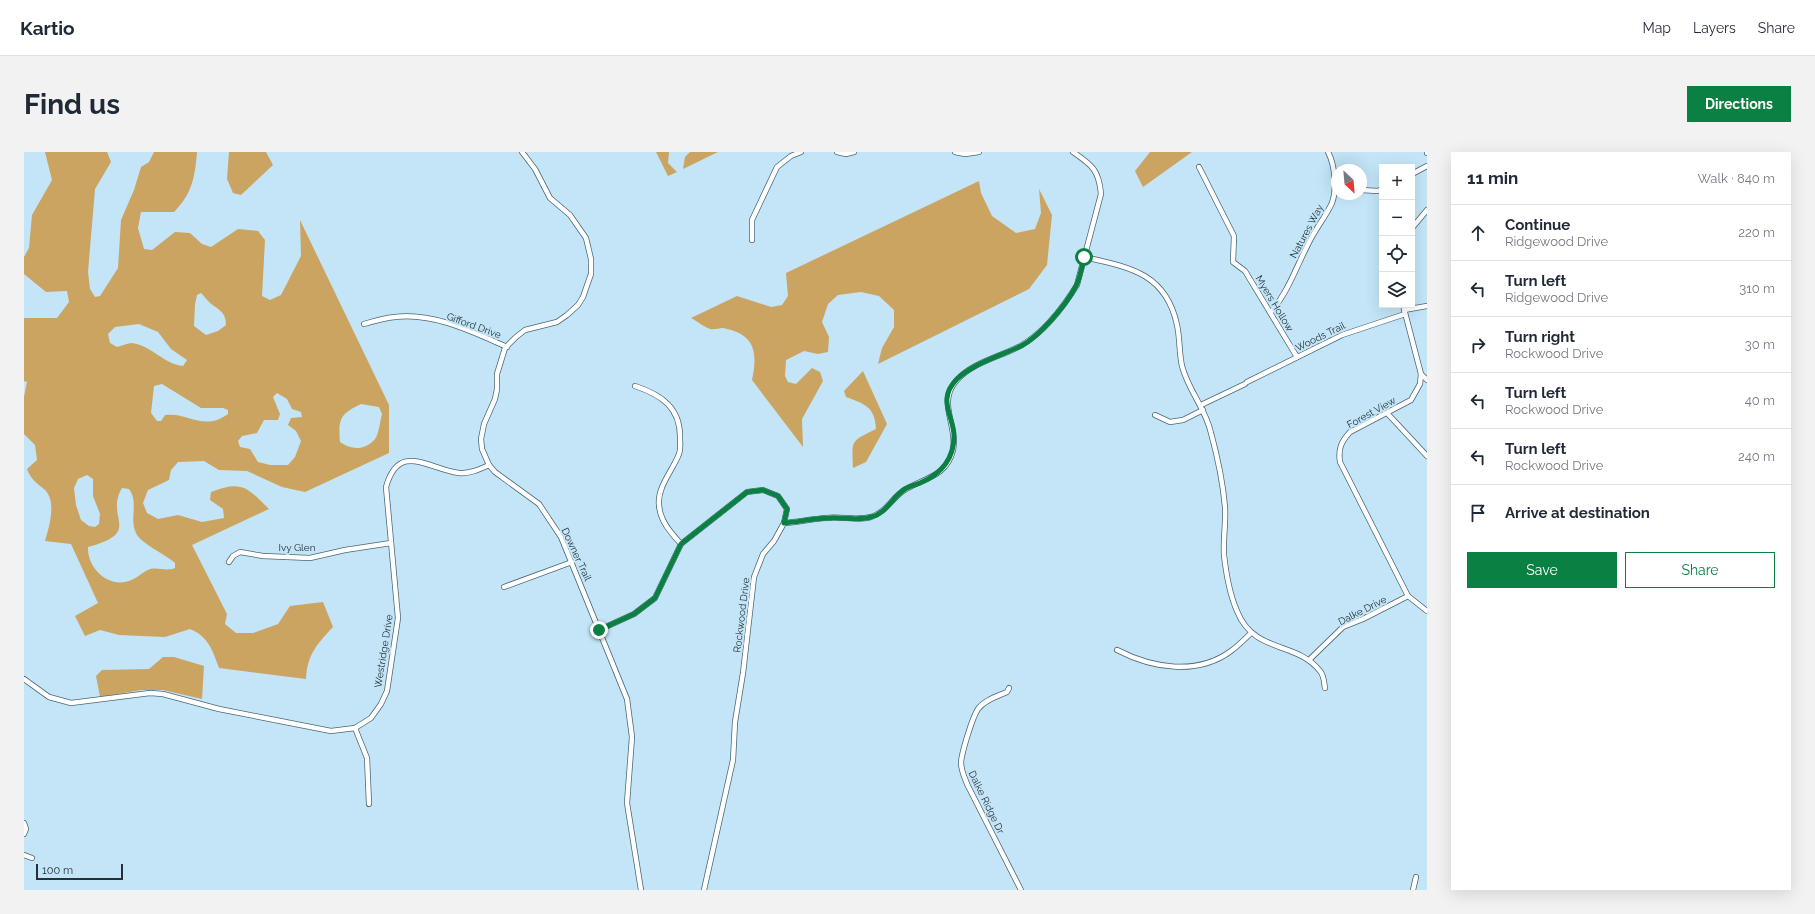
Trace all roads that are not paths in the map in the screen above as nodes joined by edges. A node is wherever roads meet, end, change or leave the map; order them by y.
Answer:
1 (522, 152) edge
2 (801, 152) edge
3 (837, 152) edge
4 (854, 152) edge
5 (954, 152) edge
6 (979, 152) edge
7 (1073, 152) edge
8 (1328, 152) edge
9 (1331, 164) edge
10 (1427, 166) edge
11 (1199, 167) dead end
12 (1415, 172) edge
13 (1367, 190) edge
14 (1379, 190) edge
15 (1332, 200) edge
16 (1427, 210) edge
17 (1415, 224) edge
18 (752, 240) dead end
19 (1084, 257) junction
20 (1427, 306) edge
21 (1404, 310) edge
22 (1271, 312) junction
23 (364, 324) dead end
24 (507, 347) junction
25 (1297, 357) junction
26 (1420, 374) junction
27 (1427, 380) edge
28 (635, 386) dead end
29 (1202, 408) junction
30 (1387, 413) junction
31 (1155, 416) dead end
32 (1427, 456) edge
33 (489, 465) junction
34 (784, 523) junction
35 (391, 543) junction
36 (681, 544) junction
37 (229, 562) dead end
38 (572, 562) junction
39 (504, 587) dead end
40 (1408, 596) junction
41 (1427, 611) edge
42 (599, 630) junction
43 (1252, 633) junction
44 (1118, 650) dead end
45 (1309, 660) junction
46 (24, 678) edge
47 (1009, 688) dead end
48 (1325, 688) dead end
49 (355, 728) junction
50 (369, 804) dead end
51 (24, 823) edge
52 (24, 834) edge
53 (24, 855) edge
54 (32, 858) dead end
55 (1416, 877) dead end
56 (641, 890) edge
57 (704, 890) edge
58 (1021, 890) edge
59 (1413, 890) edge

1 - 24 street, Downer Trail
2 - 18 street
3 - 4 street
5 - 6 street
7 - 19 street
8 - 9 street, Natures Way
10 - 12 street
11 - 22 street, Myers Hollow
13 - 14 street
15 - 22 street, Natures Way
16 - 17 street
19 - 29 street
19 - 34 street
20 - 21 street, Woods Trail
21 - 25 street, Woods Trail
21 - 26 street, Forest View
22 - 25 street, Myers Hollow
23 - 24 street, Gifford Drive
24 - 33 street, Downer Trail
25 - 29 street, Woods Trail
26 - 27 street
26 - 30 street, Forest View
28 - 36 street
29 - 31 street, Woods Trail
29 - 43 street
30 - 32 street
30 - 40 street, Forest View
33 - 35 street, Westridge Drive
33 - 38 street, Downer Trail
34 - 36 street, Rockwood Drive
34 - 57 street, Rockwood Drive
35 - 37 street, Ivy Glen
35 - 49 street, Westridge Drive
36 - 42 street, Rockwood Drive
38 - 39 street
38 - 42 street, Downer Trail
40 - 41 street, Forest View
40 - 45 street, Dalke Drive
42 - 56 street, Downer Trail
43 - 44 street
43 - 45 street
45 - 48 street
46 - 49 street, Westridge Drive
47 - 58 street, Dalke Ridge Dr
49 - 50 street
51 - 52 street
53 - 54 street
55 - 59 street

